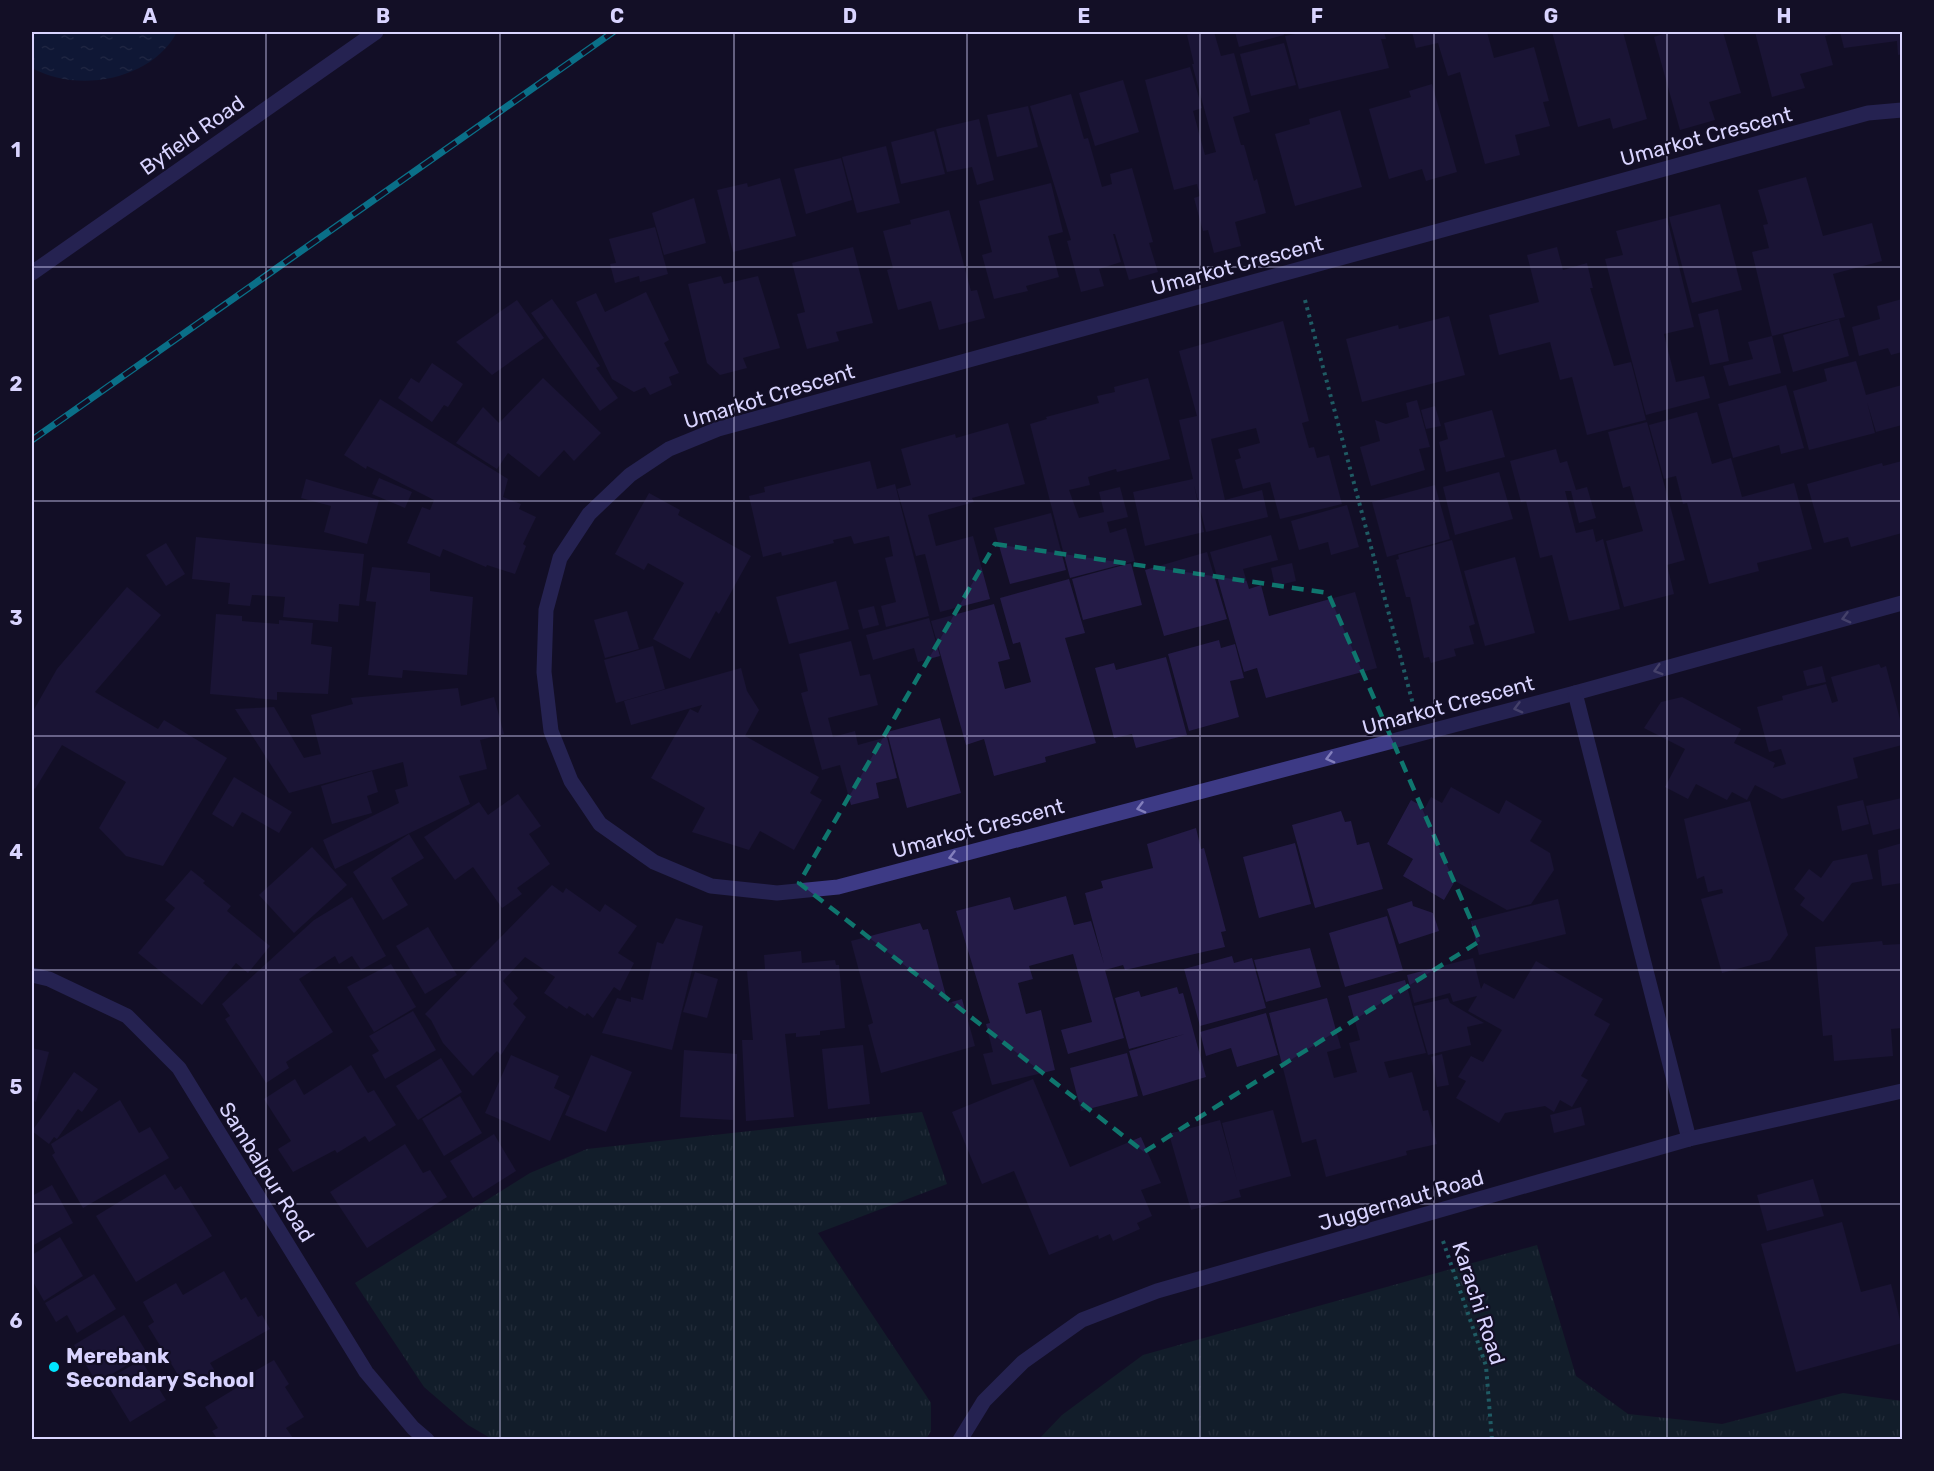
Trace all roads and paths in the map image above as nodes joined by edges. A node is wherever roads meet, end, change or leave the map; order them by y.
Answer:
1 (376, 32) edge
2 (1902, 110) edge
3 (1297, 270) junction
4 (32, 273) edge
5 (1902, 603) edge
6 (1575, 693) junction
7 (1421, 734) junction
8 (32, 975) edge
9 (1902, 1090) edge
10 (1689, 1139) junction
11 (1434, 1213) junction
12 (427, 1440) edge
13 (960, 1440) edge
14 (1492, 1440) edge

1 - 4 street, Byfield Road
2 - 3 street, Umarkot Crescent
3 - 7 path
7 -> 3 street, Umarkot Crescent
5 -> 6 street, Umarkot Crescent
6 -> 7 street, Umarkot Crescent
6 - 10 street
8 - 12 street, Sambalpur Road
9 - 10 street, Juggernaut Road
10 - 11 street, Juggernaut Road
11 - 13 street, Juggernaut Road
11 - 14 path, Karachi Road

